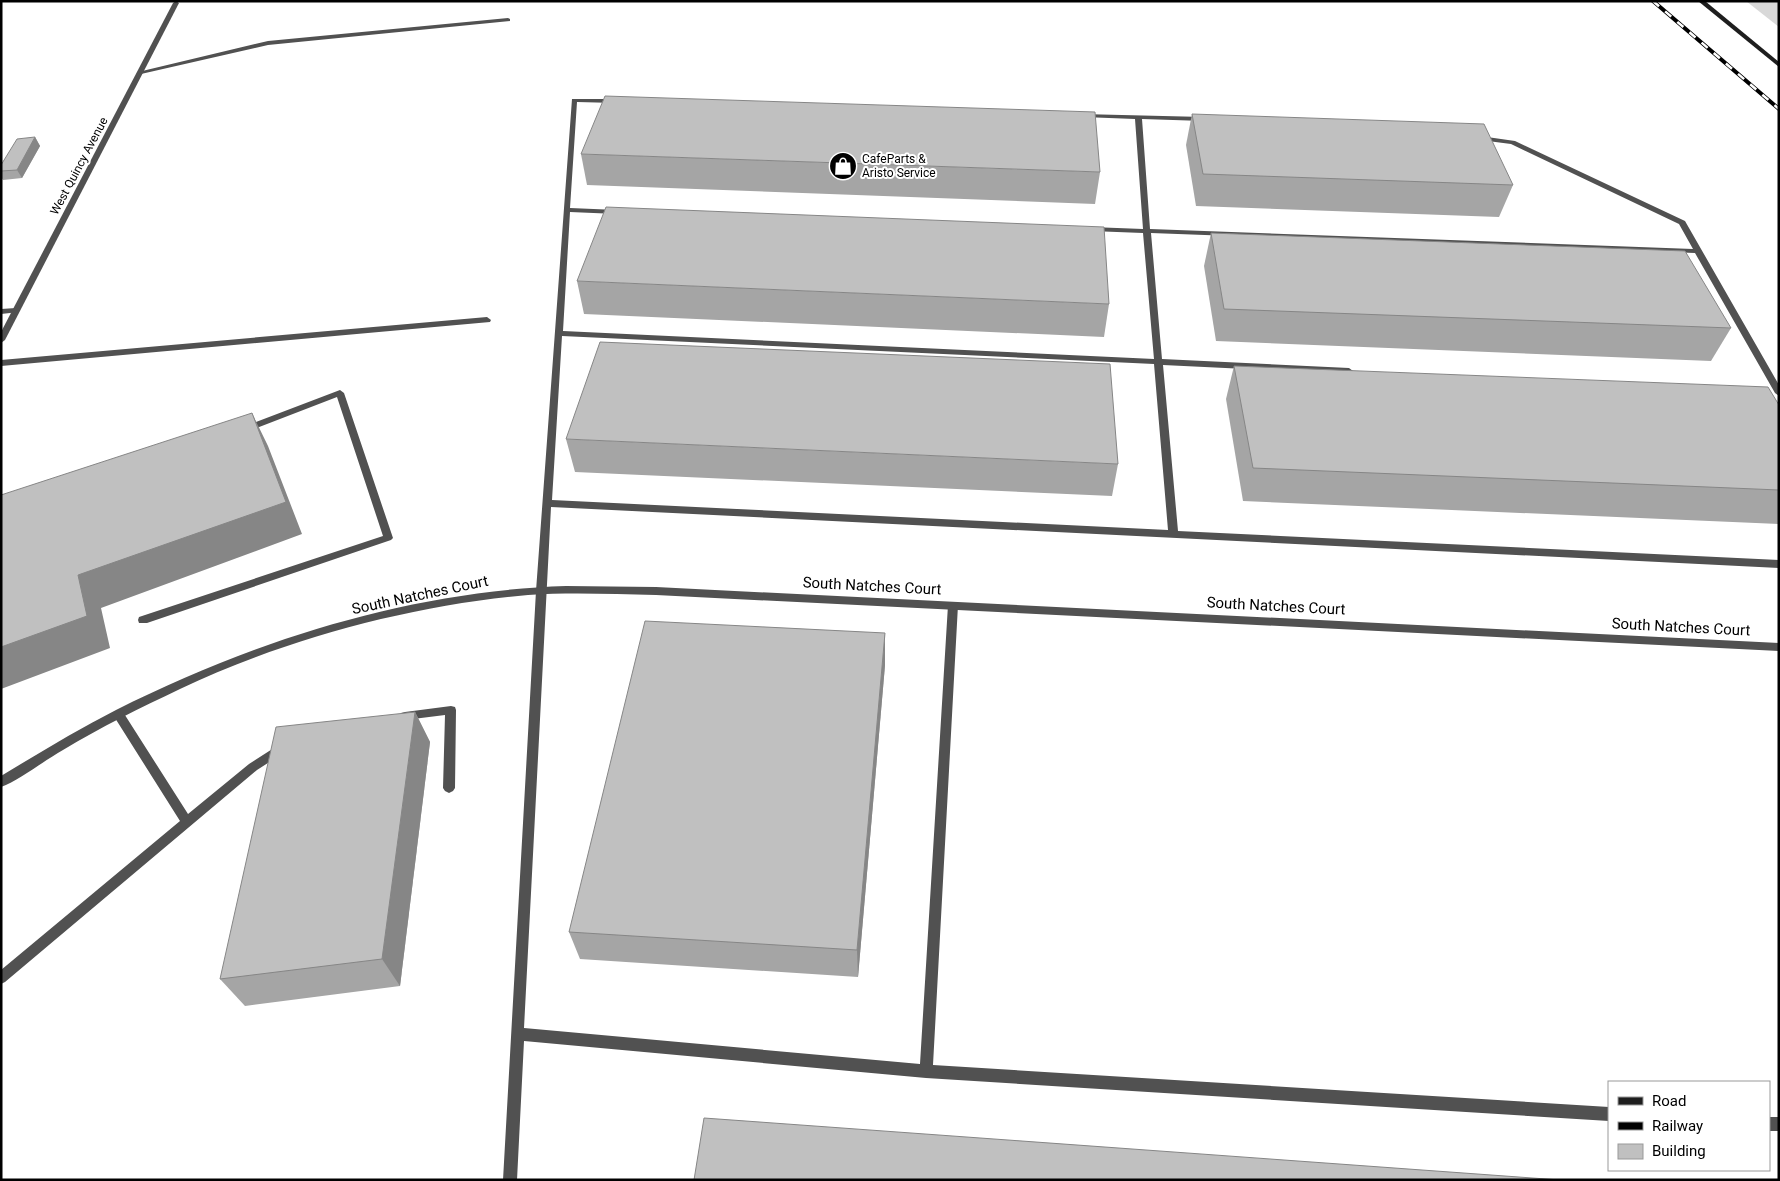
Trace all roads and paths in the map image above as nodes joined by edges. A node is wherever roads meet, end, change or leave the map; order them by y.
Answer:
1 (1701, 1) edge
2 (178, 2) edge
3 (508, 20) dead end
4 (1779, 65) edge
5 (141, 72) junction
6 (624, 101) edge
7 (1068, 115) edge
8 (1138, 117) junction
9 (1216, 119) edge
10 (1466, 137) edge
11 (567, 210) junction
12 (627, 213) edge
13 (1085, 229) edge
14 (1145, 231) junction
15 (1697, 251) junction
16 (16, 310) junction
17 (1, 312) edge
18 (487, 320) dead end
19 (558, 333) junction
20 (1, 340) edge
21 (1159, 362) junction
22 (1, 363) edge
23 (1359, 371) edge
24 (1767, 390) edge
25 (1778, 392) edge
26 (239, 432) edge
27 (547, 503) junction
28 (1173, 534) junction
29 (1779, 564) edge
30 (541, 591) junction
31 (953, 604) junction
32 (143, 620) dead end
33 (1779, 647) edge
34 (119, 715) junction
35 (393, 717) edge
36 (290, 743) edge
37 (1, 782) edge
38 (449, 788) dead end
39 (187, 824) junction
40 (1, 978) edge
41 (518, 1034) junction
42 (926, 1071) junction
43 (1608, 1114) edge
44 (510, 1180) edge

1 - 4 main road
2 - 5 street, West Quincy Avenue
3 - 5 street
5 - 16 street, West Quincy Avenue
6 - 11 street
7 - 8 street
8 - 9 street
8 - 14 street
10 - 15 street
11 - 12 street
11 - 19 street
13 - 14 street
14 - 15 street
14 - 21 street
15 - 25 street
16 - 17 street
16 - 20 street, West Quincy Avenue
18 - 22 street
19 - 21 street
19 - 27 street
21 - 23 street
21 - 28 street
24 - 25 street
26 - 32 street
27 - 28 street
27 - 30 street
28 - 29 street
30 - 31 street, South Natches Court
30 - 34 street, South Natches Court
30 - 41 street
31 - 33 street, South Natches Court
31 - 42 street
34 - 37 street, South Natches Court
34 - 39 street
35 - 38 street
36 - 39 street
39 - 40 street
41 - 42 street
41 - 44 street
42 - 43 street

